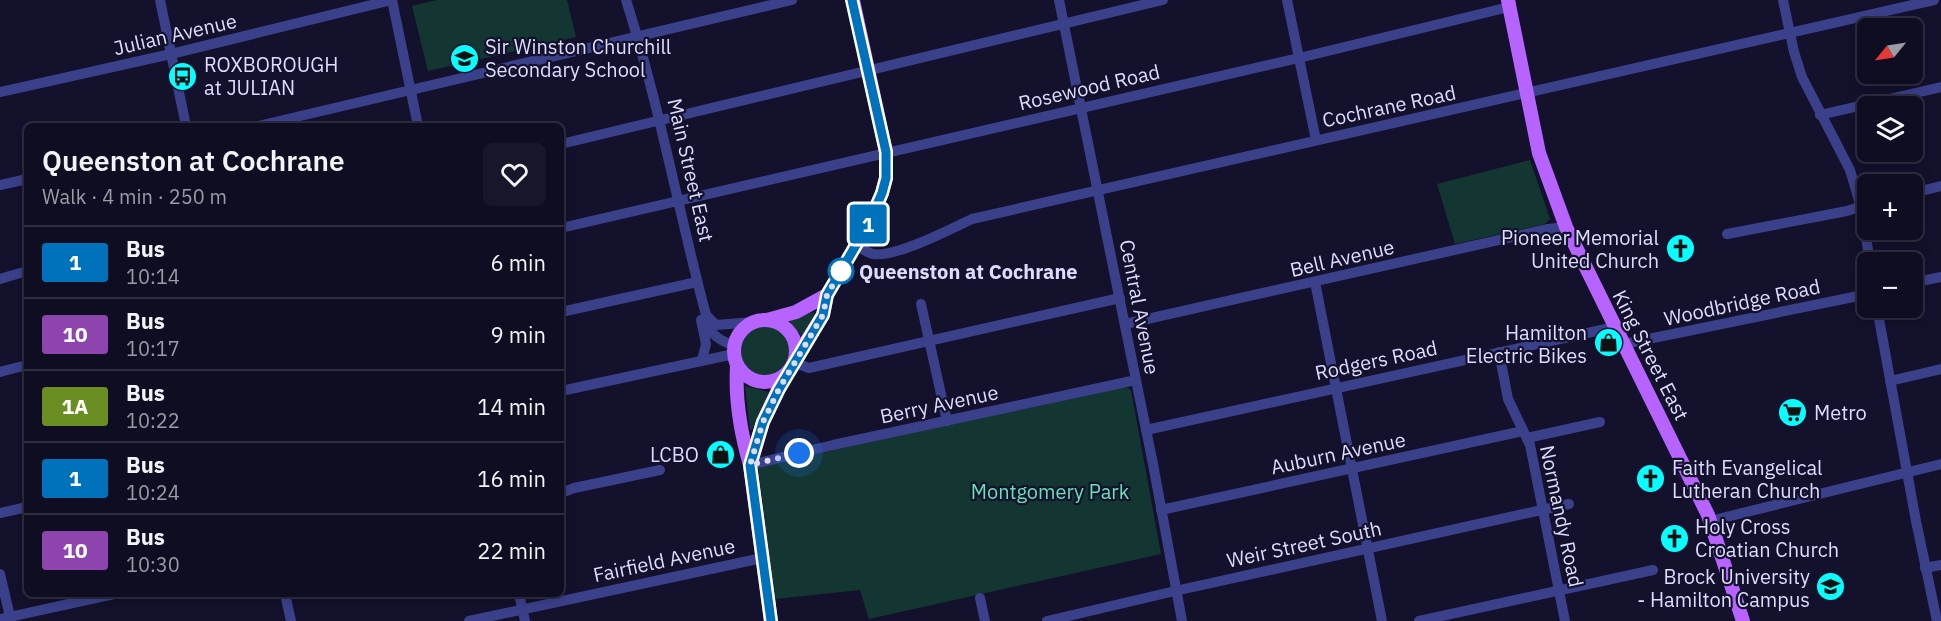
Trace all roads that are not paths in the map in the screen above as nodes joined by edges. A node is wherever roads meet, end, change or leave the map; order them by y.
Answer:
1 (160, 0) edge
2 (392, 0) edge
3 (626, 0) edge
4 (792, 0) edge
5 (852, 0) edge
6 (1059, 0) edge
7 (1163, 0) edge
8 (1287, 0) edge
9 (1783, 0) edge
10 (1934, 0) edge
11 (1508, 3) edge
12 (1064, 24) junction
13 (1790, 34) junction
14 (638, 37) junction
15 (171, 54) junction
16 (1299, 57) junction
17 (868, 70) junction
18 (1941, 87) edge
19 (410, 91) junction
20 (0, 92) edge
21 (1527, 94) junction
22 (1080, 107) junction
23 (1820, 115) junction
24 (660, 121) junction
25 (185, 123) edge
26 (271, 123) edge
27 (417, 123) edge
28 (1316, 140) junction
29 (564, 143) edge
30 (886, 152) junction
31 (24, 180) edge
32 (0, 185) edge
33 (1941, 186) edge
34 (1857, 188) edge
35 (1098, 190) junction
36 (1923, 190) edge
37 (677, 201) junction
38 (1857, 207) edge
39 (564, 227) edge
40 (1566, 227) junction
41 (1727, 234) dead end
42 (856, 245) junction
43 (24, 273) edge
44 (1941, 277) edge
45 (0, 279) edge
46 (1923, 281) edge
47 (697, 282) junction
48 (1315, 282) junction
49 (827, 295) junction
50 (1857, 296) edge
51 (1120, 298) junction
52 (921, 304) dead end
53 (705, 310) junction
54 (564, 311) edge
55 (1879, 318) edge
56 (760, 321) junction
57 (1125, 324) junction
58 (1615, 327) junction
59 (930, 339) junction
60 (1624, 344) junction
61 (1499, 352) junction
62 (735, 356) junction
63 (702, 360) junction
64 (795, 360) junction
65 (24, 366) edge
66 (1941, 369) edge
67 (0, 372) edge
68 (784, 376) junction
69 (1136, 380) junction
70 (1890, 381) junction
71 (1336, 387) junction
72 (564, 390) edge
73 (947, 421) junction
74 (1599, 422) dead end
75 (1146, 430) junction
76 (1525, 434) junction
77 (1941, 464) edge
78 (750, 465) junction
79 (1352, 469) junction
80 (660, 470) dead end
81 (1906, 472) junction
82 (564, 492) edge
83 (1569, 504) dead end
84 (24, 508) edge
85 (1161, 510) junction
86 (1543, 510) junction
87 (0, 513) edge
88 (1710, 521) junction
89 (1368, 549) junction
90 (762, 558) junction
91 (1941, 565) edge
92 (1925, 568) junction
93 (1653, 570) dead end
94 (0, 574) edge
95 (1175, 591) junction
96 (1559, 591) junction
97 (101, 597) edge
98 (286, 597) edge
99 (520, 597) edge
100 (980, 598) dead end
101 (522, 609) junction
102 (7, 619) edge
103 (291, 621) edge
104 (469, 621) edge
105 (525, 621) edge
106 (771, 621) edge
107 (985, 621) edge
108 (1047, 621) edge
109 (1182, 621) edge
110 (1382, 621) edge
111 (1419, 621) edge
112 (1564, 621) edge
113 (1743, 621) edge
114 (1937, 621) edge

1 - 15 street
2 - 15 street, Julian Avenue
2 - 19 street
3 - 14 street, Main Street East
4 - 14 street
5 - 17 main road
6 - 12 street, Central Avenue
7 - 12 street
8 - 16 street
9 - 13 street
10 - 13 street, Cochrane Road
11 - 16 street, Rosewood Road
11 - 21 main road, King Street East
12 - 17 street
12 - 22 street, Central Avenue
13 - 21 street, Cochrane Road
13 - 23 street
14 - 19 street
14 - 24 street, Main Street East
15 - 20 street, Julian Avenue
15 - 25 street
16 - 22 street, Rosewood Road
16 - 28 street
17 - 24 street
17 - 30 main road
18 - 23 street
19 - 26 street
19 - 27 street
21 - 28 street, Cochrane Road
21 - 40 main road, King Street East
22 - 30 street, Rosewood Road
22 - 35 street, Central Avenue
23 - 34 street
24 - 29 street
24 - 37 street, Main Street East
28 - 35 street, Cochrane Road
30 - 37 street, Rosewood Road
30 - 42 main road
31 - 32 street
33 - 36 street
35 - 42 street, Cochrane Road
35 - 51 street, Central Avenue
37 - 39 street, Rosewood Road
37 - 47 street, Main Street East
38 - 41 street
40 - 48 street, Bell Avenue
40 - 58 main road, King Street East
42 - 49 main road
43 - 45 street
44 - 46 street
47 - 53 street, Main Street East
47 - 54 street
48 - 57 street, Bell Avenue
48 - 71 street
49 - 56 main road
49 - 64 main road
50 - 60 street, Woodbridge Road
51 - 57 street, Central Avenue
51 - 59 street
52 - 59 street
53 - 56 street
53 - 62 street, Main Street East
53 - 63 street
55 - 70 street
56 - 62 main road
56 - 64 main road
57 - 69 street, Central Avenue
58 - 60 main road, King Street East
58 - 61 street, Rodgers Road
59 - 64 street
59 - 73 street
60 - 88 main road, King Street East
61 - 71 street, Rodgers Road
61 - 76 street, Normandy Road
62 - 63 street
62 - 68 main road
62 - 78 main road
63 - 72 street
64 - 68 main road
65 - 67 street
66 - 70 street
68 - 78 main road
69 - 73 street, Berry Avenue
69 - 75 street, Central Avenue
70 - 81 street
71 - 75 street, Rodgers Road
71 - 79 street
73 - 78 street, Berry Avenue
74 - 76 street, Auburn Avenue
75 - 85 street, Central Avenue
76 - 79 street, Auburn Avenue
76 - 86 street, Normandy Road
77 - 81 street
78 - 90 main road
79 - 85 street, Auburn Avenue
79 - 89 street
80 - 82 street
81 - 88 street
81 - 92 street
83 - 86 street, Weir Street South
84 - 87 street
85 - 95 street, Central Avenue
86 - 89 street, Weir Street South
86 - 96 street, Normandy Road
88 - 113 main road, King Street East
89 - 95 street, Weir Street South
89 - 110 street
90 - 101 street, Fairfield Avenue
90 - 106 main road
91 - 92 street
92 - 114 street
93 - 96 street
94 - 102 street
95 - 108 street, Weir Street South
95 - 109 street, Central Avenue
96 - 111 street
96 - 112 street, Normandy Road
97 - 102 street
98 - 103 street
99 - 101 street
100 - 107 street
101 - 104 street, Fairfield Avenue
101 - 105 street

